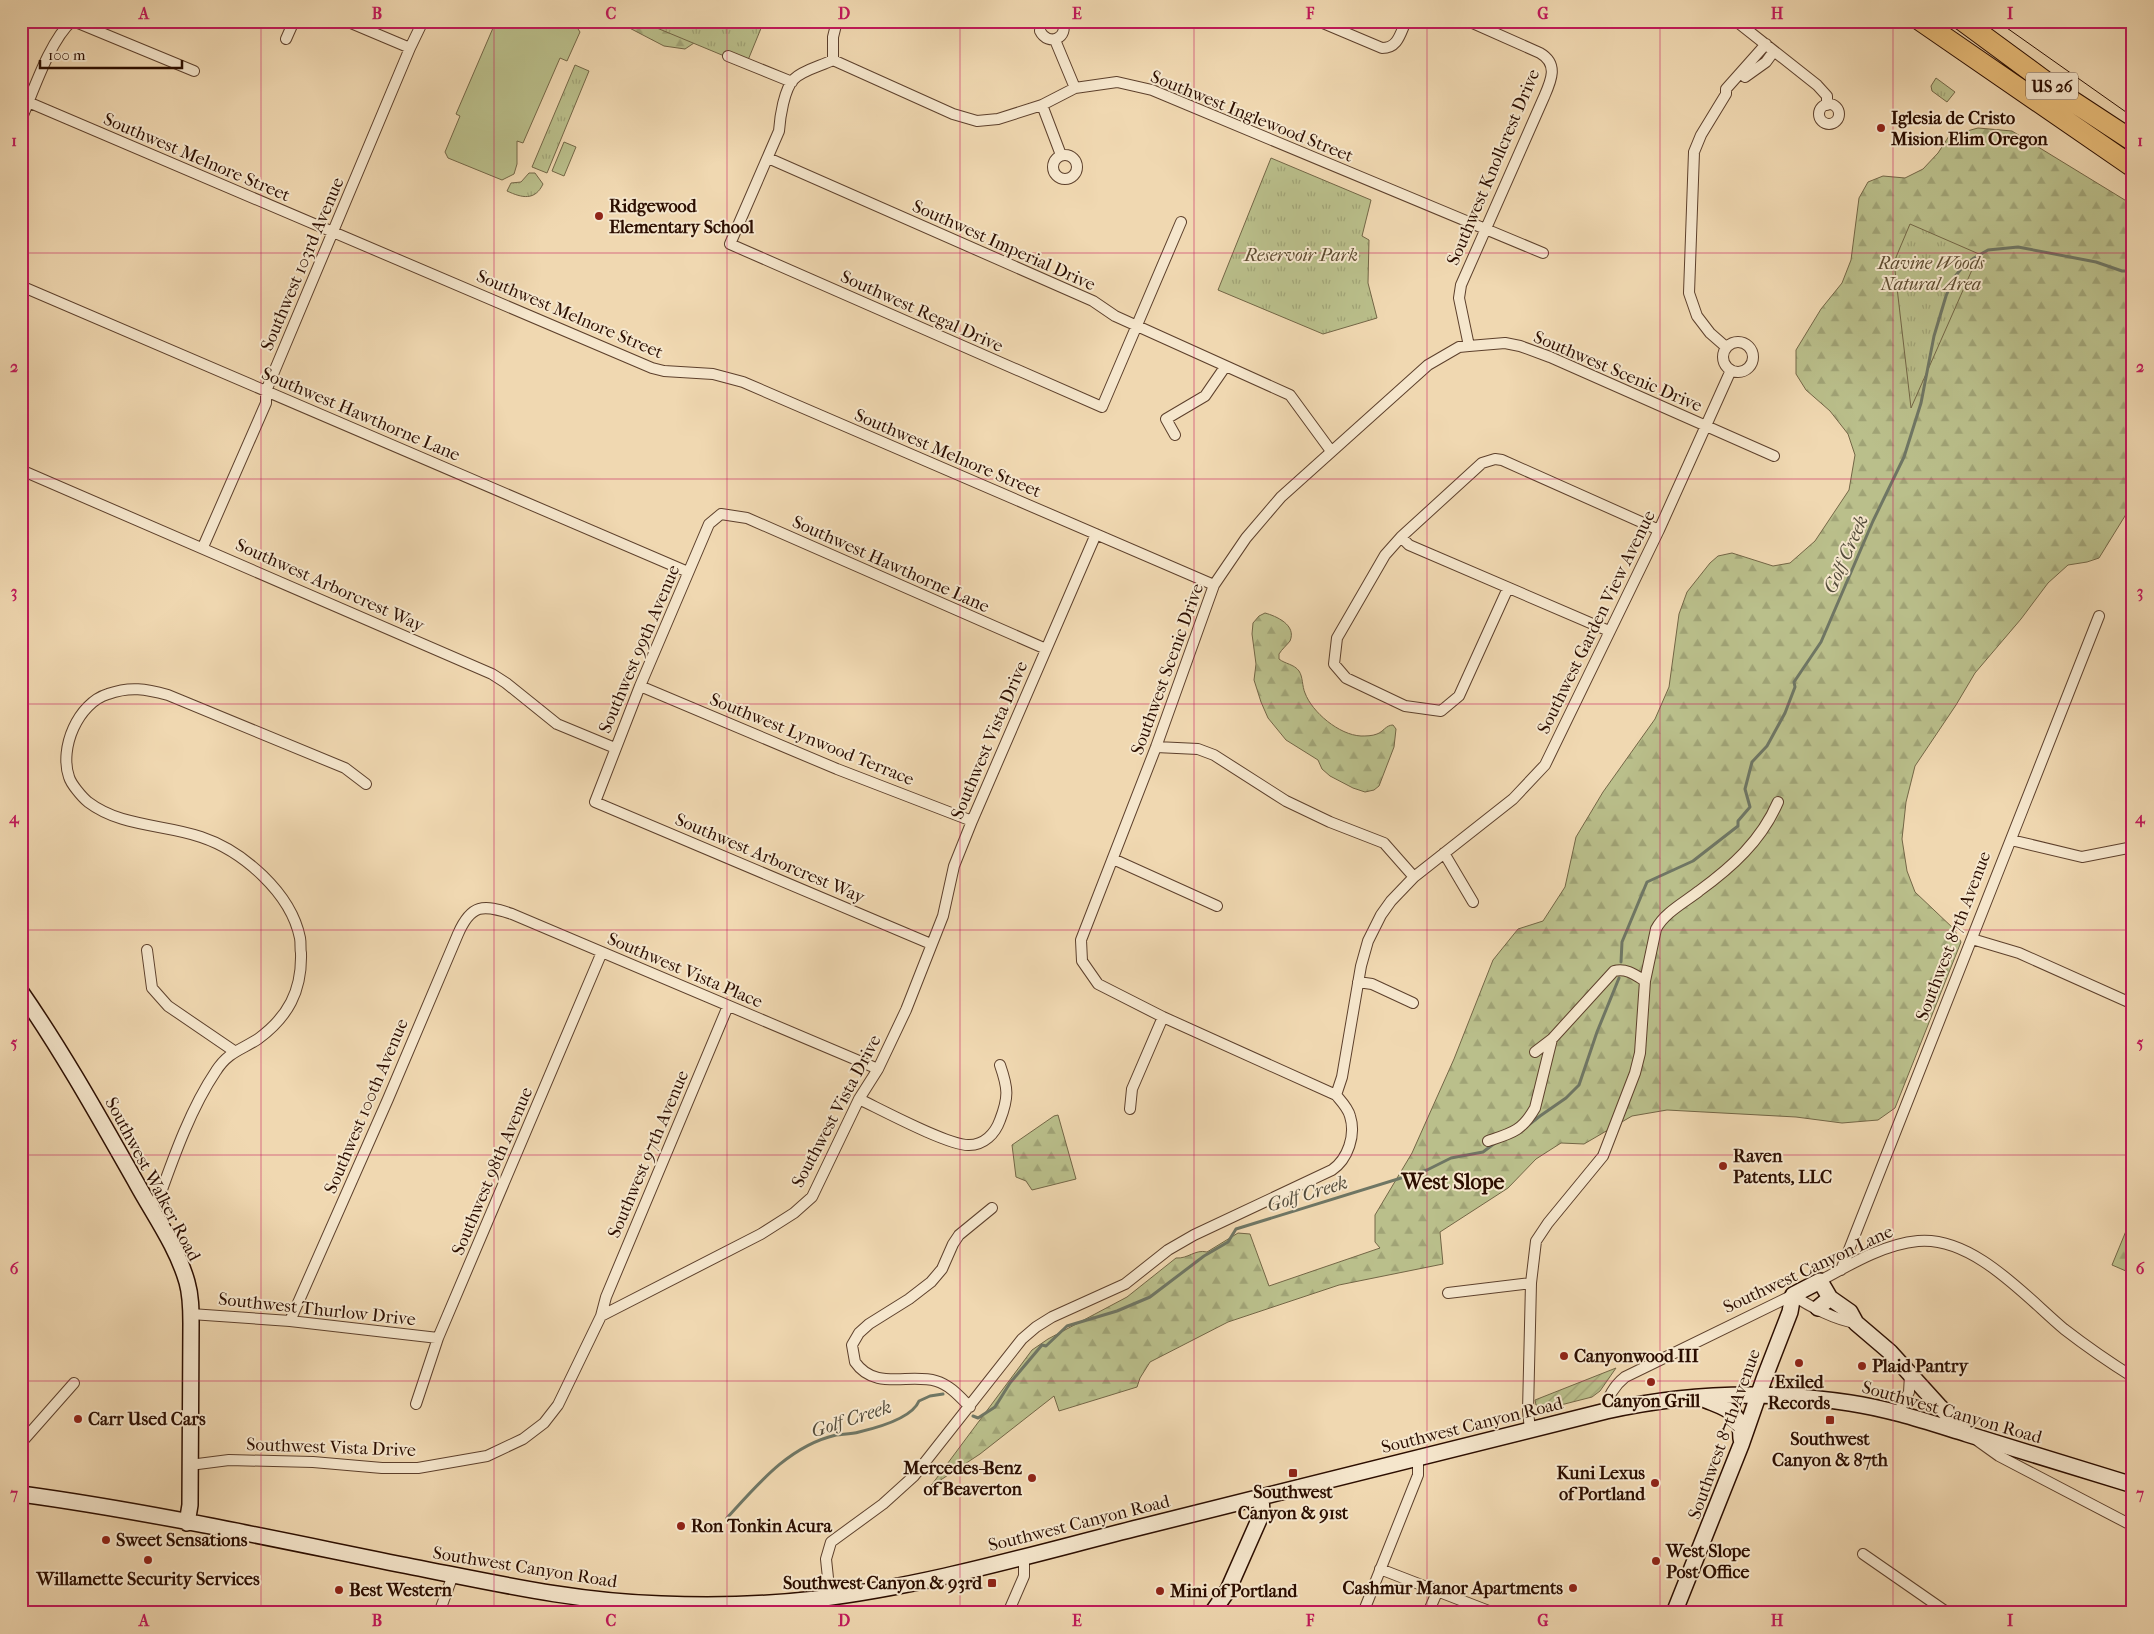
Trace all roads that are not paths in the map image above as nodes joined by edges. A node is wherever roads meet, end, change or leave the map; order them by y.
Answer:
1 (73, 21) edge
2 (294, 21) edge
3 (346, 21) edge
4 (423, 21) edge
5 (837, 21) edge
6 (1041, 21) edge
7 (1062, 21) edge
8 (1318, 21) edge
9 (1406, 21) edge
10 (1468, 21) edge
11 (1736, 21) edge
12 (1921, 21) edge
13 (1963, 21) edge
14 (286, 39) dead end
15 (1055, 40) junction
16 (410, 48) junction
17 (1770, 48) junction
18 (728, 56) dead end
19 (833, 60) junction
20 (194, 71) dead end
21 (792, 82) junction
22 (1075, 88) junction
23 (28, 102) junction
24 (1042, 105) junction
25 (1827, 105) dead end
26 (21, 120) edge
27 (2133, 141) edge
28 (1061, 155) dead end
29 (768, 158) junction
30 (2133, 167) edge
31 (1181, 222) dead end
32 (1484, 230) junction
33 (332, 232) junction
34 (1543, 253) dead end
35 (21, 286) edge
36 (1138, 326) junction
37 (1469, 346) junction
38 (1726, 347) junction
39 (1225, 367) junction
40 (1731, 370) junction
41 (266, 391) junction
42 (1707, 427) junction
43 (1175, 435) dead end
44 (1331, 451) junction
45 (1774, 456) dead end
46 (21, 470) edge
47 (722, 514) joint
48 (1659, 530) junction
49 (1096, 534) junction
50 (1401, 537) junction
51 (203, 547) junction
52 (688, 572) junction
53 (1214, 586) junction
54 (1508, 588) junction
55 (2099, 616) dead end
56 (1610, 631) junction
57 (1046, 649) junction
58 (640, 686) junction
59 (1156, 747) junction
60 (615, 748) junction
61 (366, 784) dead end
62 (595, 802) joint
63 (1778, 802) dead end
64 (972, 821) junction
65 (2011, 840) junction
66 (2133, 847) edge
67 (1444, 853) junction
68 (1113, 859) junction
69 (1414, 877) junction
70 (1473, 902) dead end
71 (1217, 906) dead end
72 (477, 908) joint
73 (1972, 939) junction
74 (931, 944) junction
75 (147, 950) dead end
76 (602, 952) junction
77 (1645, 981) junction
78 (1358, 982) junction
79 (23, 1000) edge
80 (1413, 1003) dead end
81 (2133, 1004) edge
82 (728, 1006) junction
83 (1163, 1017) junction
84 (1552, 1039) junction
85 (234, 1052) junction
86 (1535, 1052) dead end
87 (1000, 1065) dead end
88 (878, 1069) junction
89 (1336, 1095) junction
90 (859, 1100) junction
91 (1130, 1109) dead end
92 (1488, 1141) dead end
93 (149, 1206) junction
94 (992, 1208) dead end
95 (1841, 1270) junction
96 (1820, 1281) junction
97 (1531, 1283) junction
98 (1448, 1293) dead end
99 (1793, 1294) junction
100 (1830, 1298) junction
101 (1818, 1308) junction
102 (191, 1314) junction
103 (601, 1316) junction
104 (290, 1321) junction
105 (1856, 1324) junction
106 (438, 1338) junction
107 (1910, 1375) junction
108 (2133, 1377) edge
109 (74, 1383) dead end
110 (1758, 1394) junction
111 (1697, 1396) junction
112 (416, 1404) dead end
113 (970, 1407) junction
114 (1606, 1411) junction
115 (1898, 1413) junction
116 (1530, 1430) junction
117 (1968, 1434) junction
118 (21, 1443) edge
119 (1741, 1445) junction
120 (1418, 1458) junction
121 (190, 1465) junction
122 (2133, 1485) edge
123 (21, 1494) edge
124 (1261, 1496) junction
125 (187, 1523) junction
126 (2133, 1526) edge
127 (1863, 1554) dead end
128 (1024, 1556) junction
129 (1380, 1569) junction
130 (453, 1575) junction
131 (1438, 1590) junction
132 (830, 1597) junction
133 (1224, 1597) junction
134 (647, 1608) edge
135 (440, 1613) edge
136 (1008, 1613) edge
137 (1212, 1613) edge
138 (1220, 1613) edge
139 (1364, 1613) edge
140 (1428, 1613) edge
141 (1494, 1613) edge
142 (1674, 1613) edge
143 (1948, 1613) edge

1 - 20 street
1 - 23 street
2 - 14 street
3 - 16 street
4 - 16 street, Southwest 103rd Avenue
5 - 19 street
6 - 15 street
7 - 15 street
8 - 9 street
10 - 32 street, Southwest Knollcrest Drive
11 - 17 street
12 - 30 highway, US 26
13 - 27 highway, US 26
15 - 22 street
16 - 33 street, Southwest 103rd Avenue
17 - 25 street
17 - 38 street
18 - 21 street
19 - 21 street
19 - 24 street, Southwest Inglewood Street
21 - 29 street
22 - 24 street, Southwest Inglewood Street
22 - 32 street, Southwest Inglewood Street
23 - 26 street
23 - 33 street, Southwest Melnore Street
24 - 28 street
29 - 36 street, Southwest Imperial Drive
29 - 36 street, Southwest Regal Drive
31 - 36 street
32 - 34 street, Southwest Inglewood Street
32 - 37 street, Southwest Knollcrest Drive
33 - 41 street, Southwest 103rd Avenue
33 - 49 street, Southwest Melnore Street
35 - 41 street, Southwest Hawthorne Lane
36 - 39 street, Southwest Imperial Drive
37 - 42 street, Southwest Scenic Drive
37 - 44 street, Southwest Scenic Drive
38 - 40 street
38 - 40 street
39 - 43 street
39 - 44 street, Southwest Imperial Drive
40 - 42 street, Southwest Garden View Avenue
41 - 51 street, Southwest 103rd Avenue
41 - 52 street, Southwest Hawthorne Lane
42 - 45 street, Southwest Scenic Drive
42 - 48 street, Southwest Garden View Avenue
44 - 53 street, Southwest Scenic Drive
46 - 51 street, Southwest Arborcrest Way
47 - 52 street, Southwest 99th Avenue
47 - 57 street, Southwest Hawthorne Lane
48 - 50 street
48 - 56 street, Southwest Garden View Avenue
49 - 53 street, Southwest Melnore Street
49 - 57 street, Southwest Vista Drive
50 - 54 street
50 - 54 street
51 - 60 street, Southwest Arborcrest Way
52 - 58 street, Southwest 99th Avenue
53 - 59 street, Southwest Scenic Drive
54 - 56 street
55 - 65 street, Southwest 87th Avenue
56 - 67 street, Southwest Garden View Avenue
57 - 64 street, Southwest Vista Drive
58 - 60 street, Southwest 99th Avenue
58 - 64 street, Southwest Lynwood Terrace
59 - 68 street, Southwest Scenic Drive
59 - 69 street
60 - 62 street, Southwest 99th Avenue
61 - 85 street
62 - 74 street, Southwest Arborcrest Way
63 - 77 street
64 - 74 street, Southwest Vista Drive
65 - 66 street
65 - 73 street, Southwest 87th Avenue
67 - 69 street, Southwest Garden View Avenue
67 - 70 street
68 - 71 street
68 - 83 street, Southwest Scenic Drive
69 - 78 street, Southwest Garden View Avenue
72 - 76 street, Southwest Vista Place
72 - 104 street, Southwest 100th Avenue
73 - 81 street
73 - 95 street, Southwest 87th Avenue
74 - 88 street, Southwest Vista Drive
75 - 85 street
76 - 82 street, Southwest Vista Place
76 - 106 street, Southwest 98th Avenue
77 - 84 street
77 - 97 street
78 - 80 street
78 - 89 street, Southwest Garden View Avenue
79 - 93 main road, Southwest Walker Road
82 - 88 street, Southwest Vista Place
82 - 103 street, Southwest 97th Avenue
83 - 89 street, Southwest Scenic Drive
83 - 91 street
84 - 86 street
84 - 92 street
85 - 93 street
87 - 90 street
88 - 90 street, Southwest Vista Drive
89 - 113 street
90 - 103 street, Southwest Vista Drive
93 - 102 main road, Southwest Walker Road
94 - 113 street
95 - 96 street, Southwest Canyon Lane
95 - 108 street, Southwest Canyon Lane
96 - 99 main road, Southwest Canyon Lane
96 - 100 main road
97 - 98 street
97 - 116 street
99 - 101 street
99 - 110 main road, Southwest 87th Avenue
99 - 114 street, Southwest Canyon Lane
100 - 101 main road
100 - 105 main road
101 - 105 street
102 - 104 street, Southwest Thurlow Drive
102 - 121 main road, Southwest Walker Road
103 - 121 street, Southwest Vista Drive
104 - 106 street, Southwest Thurlow Drive
105 - 107 main road
106 - 112 street, Southwest 98th Avenue
107 - 115 street
107 - 117 main road
109 - 118 street
110 - 111 main road, Southwest Canyon Road
110 - 115 main road, Southwest Canyon Road
110 - 119 main road, Southwest 87th Avenue
111 - 114 main road, Southwest Canyon Road
111 - 119 main road
113 - 132 street
114 - 116 main road, Southwest Canyon Road
115 - 117 main road, Southwest Canyon Road
116 - 120 main road, Southwest Canyon Road
117 - 122 main road, Southwest Canyon Road
117 - 126 street
119 - 142 main road, Southwest 87th Avenue
120 - 124 main road, Southwest Canyon Road
120 - 129 street
121 - 125 main road, Southwest Walker Road
123 - 125 main road, Southwest Canyon Road
124 - 128 main road, Southwest Canyon Road
124 - 133 main road
125 - 130 main road, Southwest Canyon Road
127 - 143 street
128 - 132 main road, Southwest Canyon Road
128 - 136 street
129 - 131 street
129 - 139 street
130 - 134 main road, Southwest Canyon Road
130 - 135 street
131 - 140 street
131 - 141 street
132 - 134 main road, Southwest Canyon Road
133 - 137 main road
133 - 138 main road

